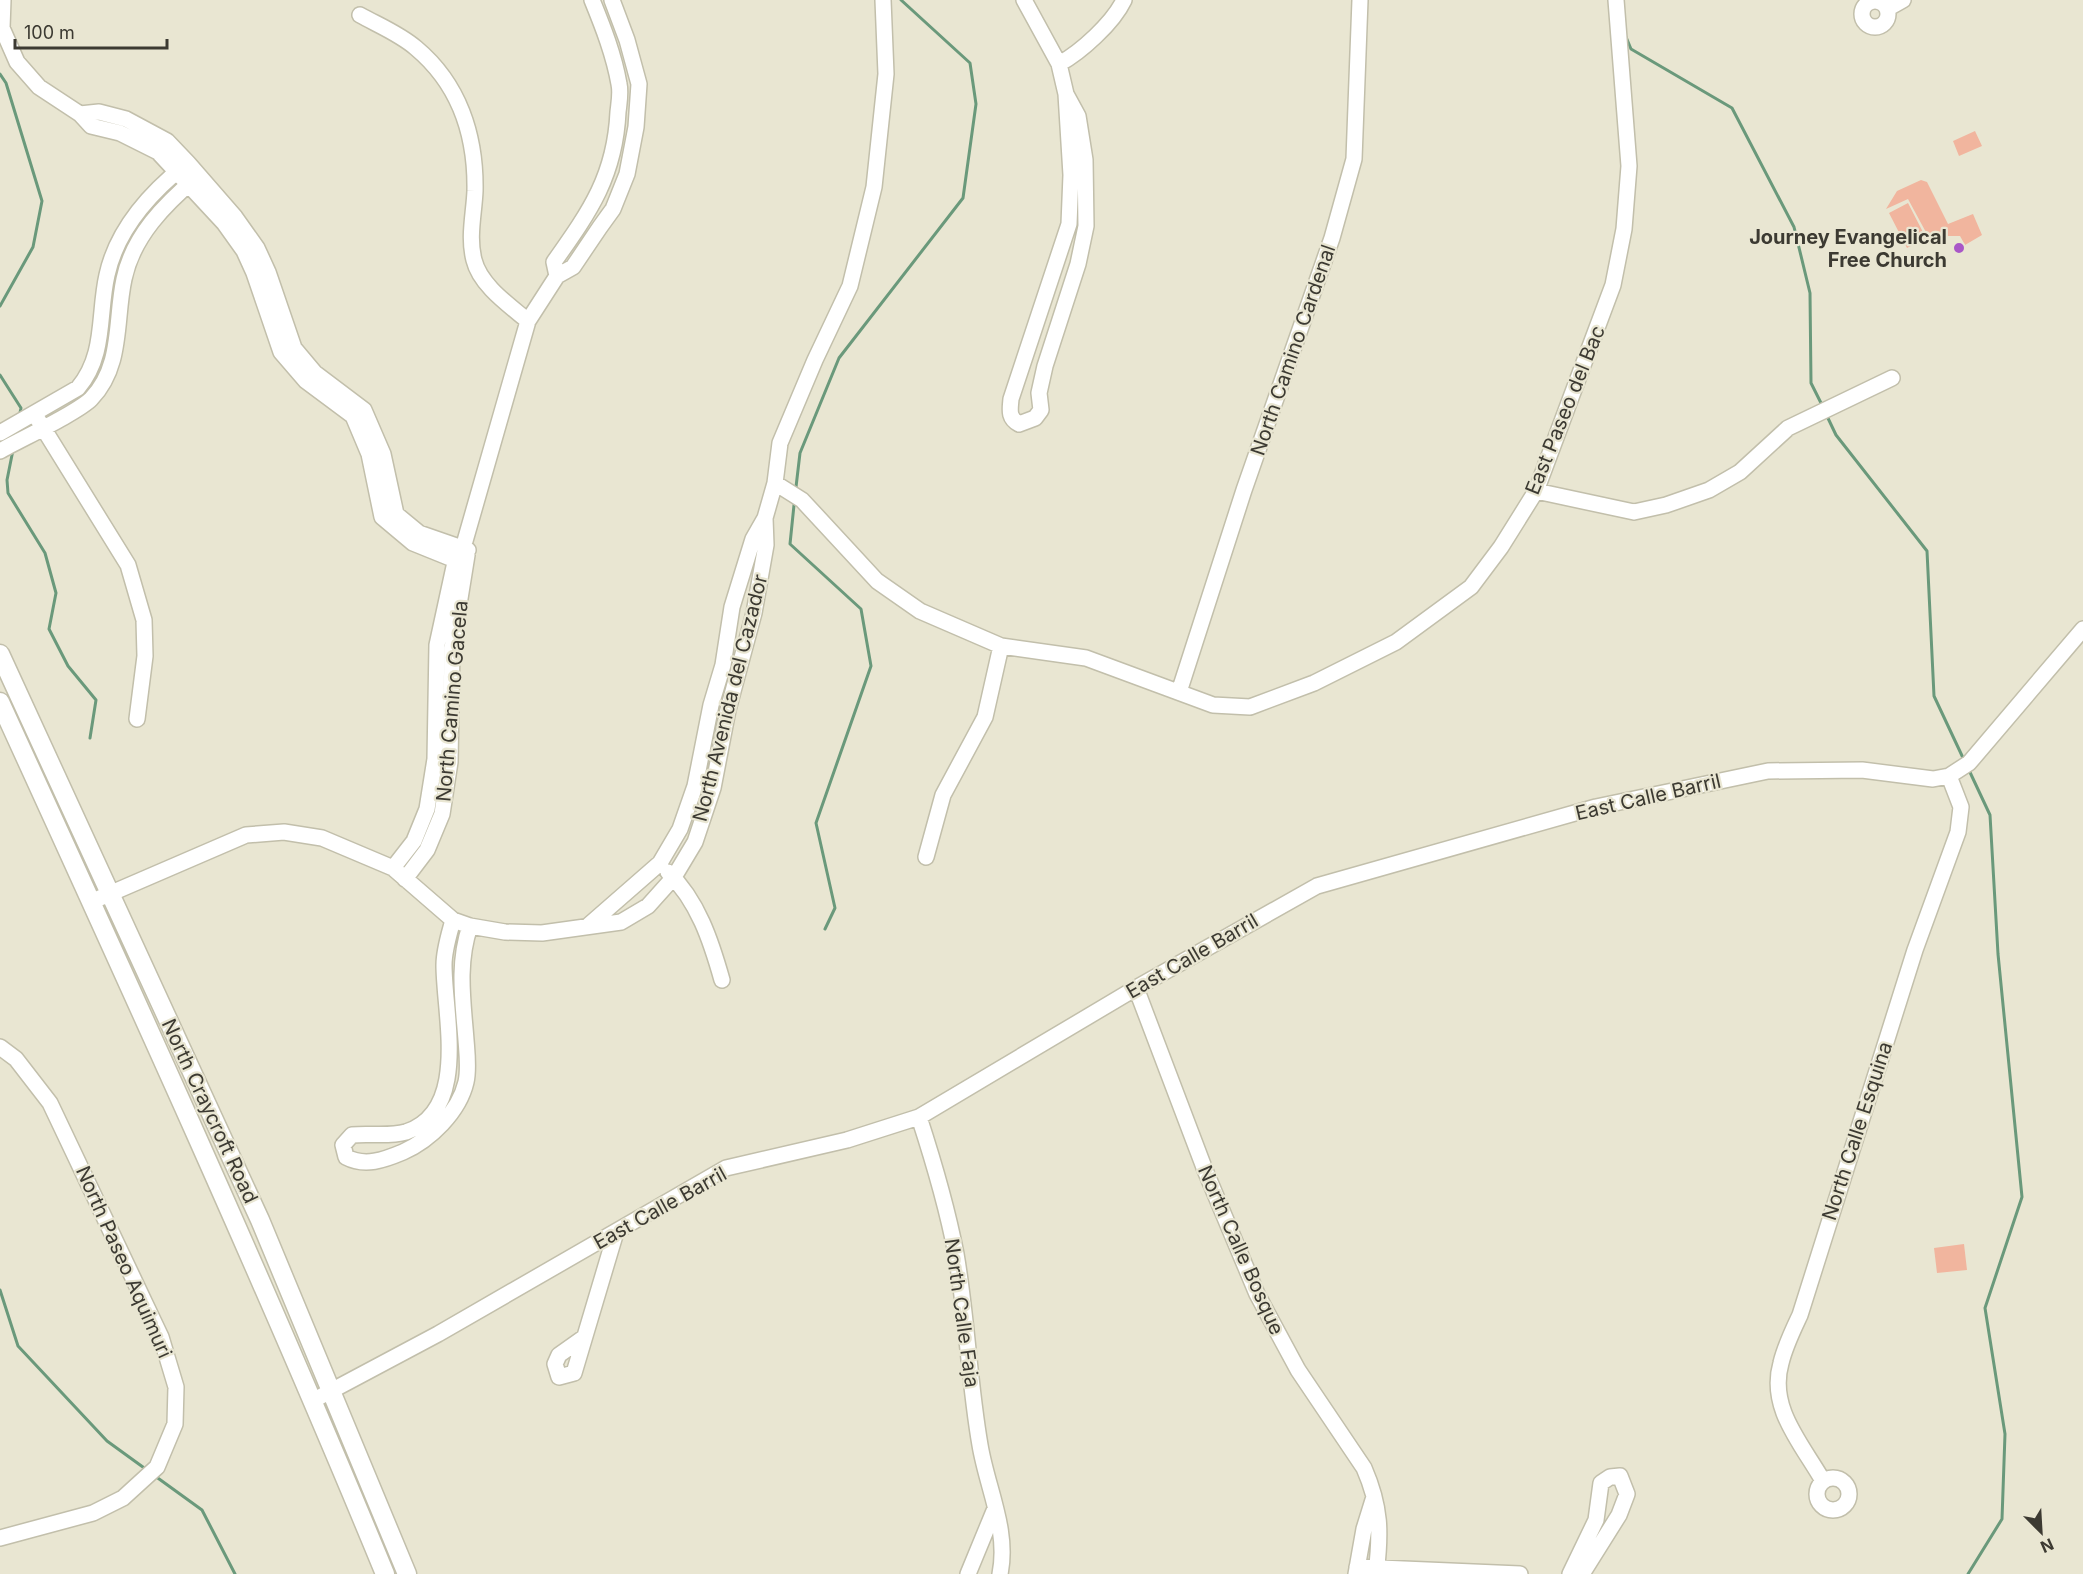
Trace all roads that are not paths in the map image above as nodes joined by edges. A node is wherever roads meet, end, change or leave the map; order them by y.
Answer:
1 (3, 0) edge
2 (592, 0) edge
3 (612, 0) edge
4 (883, 0) edge
5 (1024, 0) edge
6 (1124, 0) edge
7 (1360, 0) edge
8 (1616, 0) edge
9 (1903, 0) edge
10 (1887, 9) dead end
11 (360, 15) dead end
12 (1059, 64) junction
13 (1066, 94) junction
14 (183, 167) junction
15 (194, 180) junction
16 (557, 276) junction
17 (528, 321) junction
18 (1892, 378) dead end
19 (34, 413) junction
20 (43, 427) junction
21 (0, 433) edge
22 (0, 451) edge
23 (774, 483) junction
24 (1536, 490) junction
25 (765, 518) junction
26 (462, 553) junction
27 (2083, 629) edge
28 (1001, 645) junction
29 (0, 656) edge
30 (1179, 692) junction
31 (0, 702) edge
32 (436, 714) junction
33 (137, 719) dead end
34 (451, 720) junction
35 (1949, 776) junction
36 (926, 857) dead end
37 (660, 863) junction
38 (393, 868) junction
39 (674, 878) junction
40 (405, 879) junction
41 (111, 894) junction
42 (93, 901) junction
43 (453, 920) junction
44 (589, 925) junction
45 (470, 926) junction
46 (722, 980) dead end
47 (1136, 988) junction
48 (0, 1047) edge
49 (920, 1117) junction
50 (616, 1232) junction
51 (584, 1338) dead end
52 (332, 1391) junction
53 (314, 1400) junction
54 (1823, 1481) dead end
55 (1374, 1497) junction
56 (994, 1510) junction
57 (0, 1538) edge
58 (1357, 1570) edge
59 (1376, 1571) edge
60 (385, 1574) edge
61 (407, 1574) edge
62 (968, 1574) edge
63 (1000, 1574) edge
64 (1520, 1574) edge
65 (1570, 1574) edge
66 (1582, 1574) edge

1 - 14 street
2 - 16 street, North Camino Gacela
3 - 16 street, North Camino Gacela
4 - 23 street, North Avenida del Cazador
5 - 12 street
6 - 12 street
7 - 30 street, North Camino Cardenal
8 - 24 street, East Paseo del Bac
9 - 10 street
11 - 17 street
12 - 13 street
13 - 13 street
14 - 15 street
14 - 19 street
15 - 20 street
15 - 26 street
16 - 17 street, North Camino Gacela
17 - 26 street, North Camino Gacela
18 - 24 street
19 - 20 street
19 - 21 street
20 - 22 street
20 - 33 street
23 - 25 street, North Avenida del Cazador
23 - 28 street, East Paseo del Bac
24 - 30 street, East Paseo del Bac
25 - 37 street, North Avenida del Cazador
25 - 39 street, North Avenida del Cazador
26 - 32 street, North Camino Gacela
26 - 34 street, North Camino Gacela
27 - 35 street
28 - 30 street, East Paseo del Bac
28 - 36 street
29 - 41 main road, North Craycroft Road
31 - 42 main road, North Craycroft Road
32 - 34 street
32 - 38 street, North Camino Gacela
34 - 40 street, North Camino Gacela
35 - 47 street, East Calle Barril
35 - 54 street, North Calle Esquina
37 - 39 street
37 - 44 street, North Avenida del Cazador
38 - 40 street, North Avenida del Cazador
38 - 41 street, North Avenida del Cazador
39 - 44 street, North Avenida del Cazador
39 - 46 street
40 - 43 street, North Avenida del Cazador
41 - 42 street, North Avenida del Cazador
41 - 52 main road, North Craycroft Road
42 - 53 main road, North Craycroft Road
43 - 45 street, North Avenida del Cazador
43 - 45 street
44 - 45 street, North Avenida del Cazador
47 - 49 street, East Calle Barril
47 - 55 street, North Calle Bosque
48 - 57 street, North Paseo Aquimuri
49 - 50 street, East Calle Barril
49 - 56 street, North Calle Faja
50 - 51 street
50 - 52 street, East Calle Barril
52 - 53 street, East Calle Barril
52 - 61 main road, North Craycroft Road
53 - 60 main road, North Craycroft Road
55 - 58 street
55 - 59 street, North Calle Bosque
56 - 62 street
56 - 63 street, North Calle Faja
58 - 59 street
59 - 64 street
65 - 66 street

